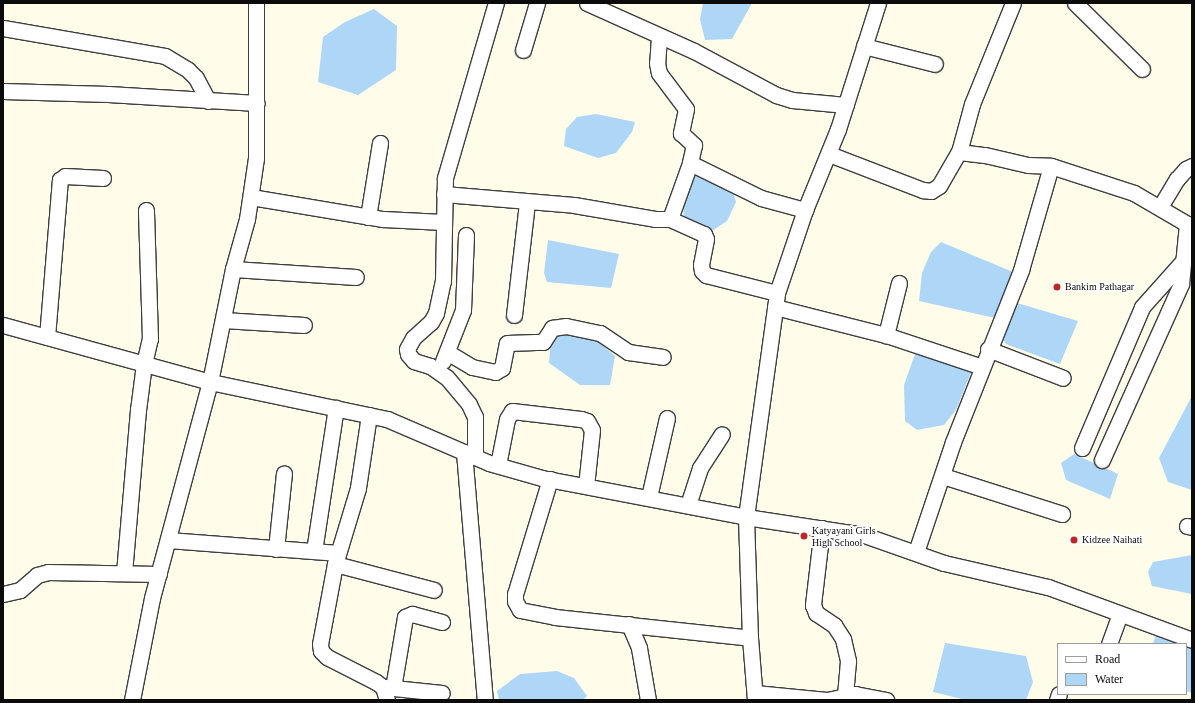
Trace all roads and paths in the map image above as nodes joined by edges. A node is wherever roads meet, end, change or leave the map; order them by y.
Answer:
1 (256, 3) edge
2 (496, 3) edge
3 (537, 3) edge
4 (587, 3) edge
5 (878, 3) edge
6 (1013, 3) edge
7 (1075, 3) edge
8 (3, 28) edge
9 (659, 37) junction
10 (864, 46) junction
11 (523, 50) dead end
12 (935, 64) dead end
13 (1142, 69) dead end
14 (3, 91) edge
15 (208, 101) junction
16 (257, 104) junction
17 (846, 104) junction
18 (380, 143) dead end
19 (959, 152) junction
20 (829, 154) junction
21 (690, 163) junction
22 (1051, 166) junction
23 (1192, 166) edge
24 (103, 178) dead end
25 (444, 194) junction
26 (251, 197) junction
27 (527, 202) junction
28 (1160, 208) junction
29 (146, 210) dead end
30 (805, 210) junction
31 (368, 217) junction
32 (670, 219) junction
33 (443, 222) junction
34 (466, 235) dead end
35 (1186, 268) edge
36 (233, 270) junction
37 (356, 277) dead end
38 (899, 283) dead end
39 (776, 300) junction
40 (514, 315) dead end
41 (223, 320) junction
42 (3, 325) edge
43 (304, 325) dead end
44 (886, 335) junction
45 (47, 337) junction
46 (988, 349) junction
47 (447, 352) junction
48 (663, 357) dead end
49 (144, 364) junction
50 (982, 367) junction
51 (439, 371) junction
52 (1063, 378) dead end
53 (210, 382) junction
54 (336, 408) junction
55 (369, 415) junction
56 (667, 418) dead end
57 (722, 434) dead end
58 (1082, 448) dead end
59 (470, 454) junction
60 (1102, 460) dead end
61 (498, 465) junction
62 (284, 473) dead end
63 (943, 476) junction
64 (550, 479) junction
65 (586, 486) junction
66 (649, 497) junction
67 (688, 505) junction
68 (1062, 514) dead end
69 (746, 517) junction
70 (822, 528) junction
71 (169, 540) junction
72 (276, 549) junction
73 (314, 551) junction
74 (916, 552) junction
75 (336, 559) junction
76 (124, 573) junction
77 (159, 574) junction
78 (434, 590) dead end
79 (3, 594) edge
80 (1120, 614) junction
81 (442, 622) dead end
82 (629, 624) junction
83 (750, 638) junction
84 (1192, 640) edge
85 (1109, 643) edge
86 (388, 692) edge
87 (442, 693) dead end
88 (755, 696) edge
89 (836, 698) edge
90 (132, 700) edge
91 (485, 700) edge
92 (648, 700) edge
93 (886, 700) edge

1 - 16 street
2 - 25 street
3 - 11 street
4 - 9 street
5 - 10 street
6 - 19 street
7 - 13 street
8 - 15 street
9 - 17 street
9 - 21 street
10 - 12 street
10 - 17 street
14 - 15 street
15 - 16 street
16 - 26 street
17 - 20 street
18 - 31 street
19 - 20 street
19 - 22 street
20 - 30 street
21 - 30 street
21 - 32 street
22 - 28 street
22 - 46 street
23 - 28 street
24 - 45 street
25 - 27 street
25 - 33 street
26 - 31 street
26 - 36 street
27 - 32 street
27 - 40 street
28 - 35 street
29 - 49 street
30 - 39 street
31 - 33 street
32 - 39 street
33 - 51 street
34 - 47 street
35 - 58 street
35 - 60 street
36 - 37 street
36 - 41 street
38 - 44 street
39 - 44 street
39 - 69 street
41 - 43 street
41 - 53 street
42 - 45 street
44 - 50 street
45 - 49 street
46 - 50 street
46 - 52 street
47 - 48 street
47 - 51 street
49 - 53 street
49 - 76 street
50 - 63 street
51 - 59 street
53 - 54 street
53 - 71 street
54 - 55 street
54 - 73 street
55 - 59 street
55 - 75 street
56 - 66 street
57 - 67 street
59 - 61 street
59 - 91 street
61 - 64 street
61 - 65 street
62 - 72 street
63 - 68 street
63 - 74 street
64 - 65 street
64 - 82 street
65 - 66 street
66 - 67 street
67 - 69 street
69 - 70 street
69 - 83 street
70 - 74 street
70 - 89 street
71 - 72 street
71 - 77 street
72 - 73 street
73 - 75 street
74 - 80 street
75 - 78 street
75 - 86 street
76 - 77 street
76 - 79 street
77 - 90 street
80 - 84 street
80 - 85 street
81 - 86 street
82 - 83 street
82 - 92 street
83 - 88 street
86 - 87 street
88 - 89 street
89 - 93 street

